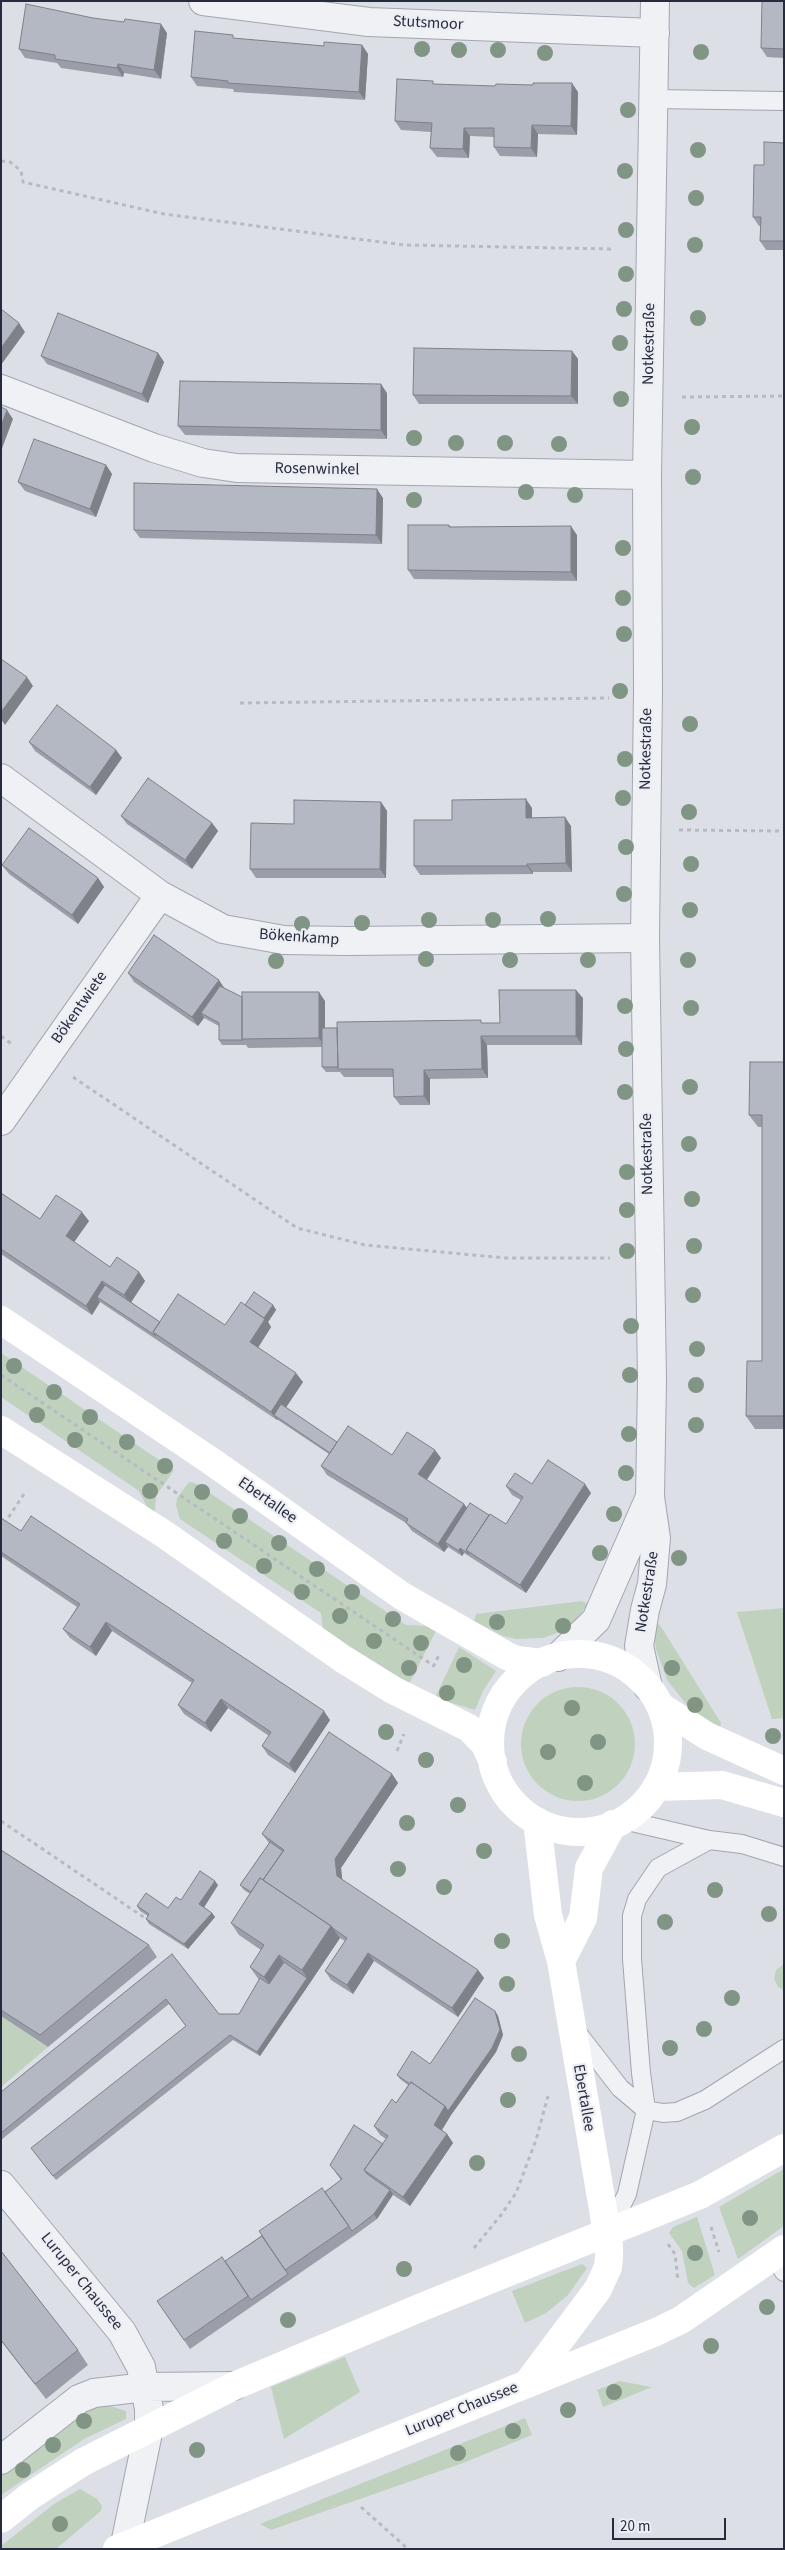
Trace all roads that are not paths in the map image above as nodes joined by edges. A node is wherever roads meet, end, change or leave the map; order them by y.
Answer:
1 (202, 1) edge
2 (655, 1) edge
3 (655, 33) junction
4 (654, 99) junction
5 (784, 101) edge
6 (1, 389) edge
7 (647, 475) junction
8 (1, 778) edge
9 (160, 894) junction
10 (645, 938) junction
11 (1, 1121) edge
12 (1, 1320) edge
13 (1, 1430) edge
14 (650, 1497) junction
15 (550, 1660) junction
16 (654, 1696) junction
17 (493, 1762) junction
18 (784, 1771) edge
19 (656, 1787) junction
20 (784, 1803) edge
21 (537, 1821) junction
22 (618, 1822) junction
23 (709, 1840) junction
24 (784, 1857) edge
25 (561, 1961) junction
26 (571, 2024) junction
27 (784, 2049) edge
28 (646, 2110) junction
29 (784, 2148) edge
30 (1, 2185) edge
31 (607, 2234) junction
32 (780, 2259) edge
33 (527, 2384) junction
34 (234, 2386) junction
35 (146, 2387) junction
36 (150, 2428) junction
37 (1, 2460) edge
38 (1, 2519) edge
39 (122, 2547) edge

1 - 3 street, Stutsmoor
2 - 3 street, Notkestraße
3 - 4 street, Notkestraße
4 - 5 lane
4 - 7 street, Notkestraße
6 - 7 street, Rosenwinkel
7 - 10 street, Notkestraße
8 - 9 street, Bökenkamp
9 - 10 street, Bökenkamp
9 - 11 street, Bökentwiete
10 - 14 street, Notkestraße
12 - 15 main road, Ebertallee
13 - 17 main road
14 - 15 street, Notkestraße
14 - 16 street, Notkestraße
15 - 16 main road
15 - 17 main road
16 - 18 main road
16 - 19 main road
17 - 21 main road
19 - 20 main road
19 - 22 main road
21 - 22 main road
21 - 25 main road, Ebertallee
22 - 23 lane
22 - 25 main road
23 - 24 lane
23 - 28 lane
25 - 26 main road, Ebertallee
26 - 28 lane
26 - 31 main road, Ebertallee
27 - 28 lane
28 - 31 lane
29 - 31 main road
30 - 35 street, Luruper Chaussee
31 - 33 main road, Ebertallee
31 - 34 main road
32 - 33 main road, Luruper Chaussee
33 - 39 main road, Luruper Chaussee
34 - 35 street
34 - 36 main road
35 - 36 street, Luruper Chaussee
35 - 37 street
36 - 38 main road
36 - 39 street, Luruper Chaussee

